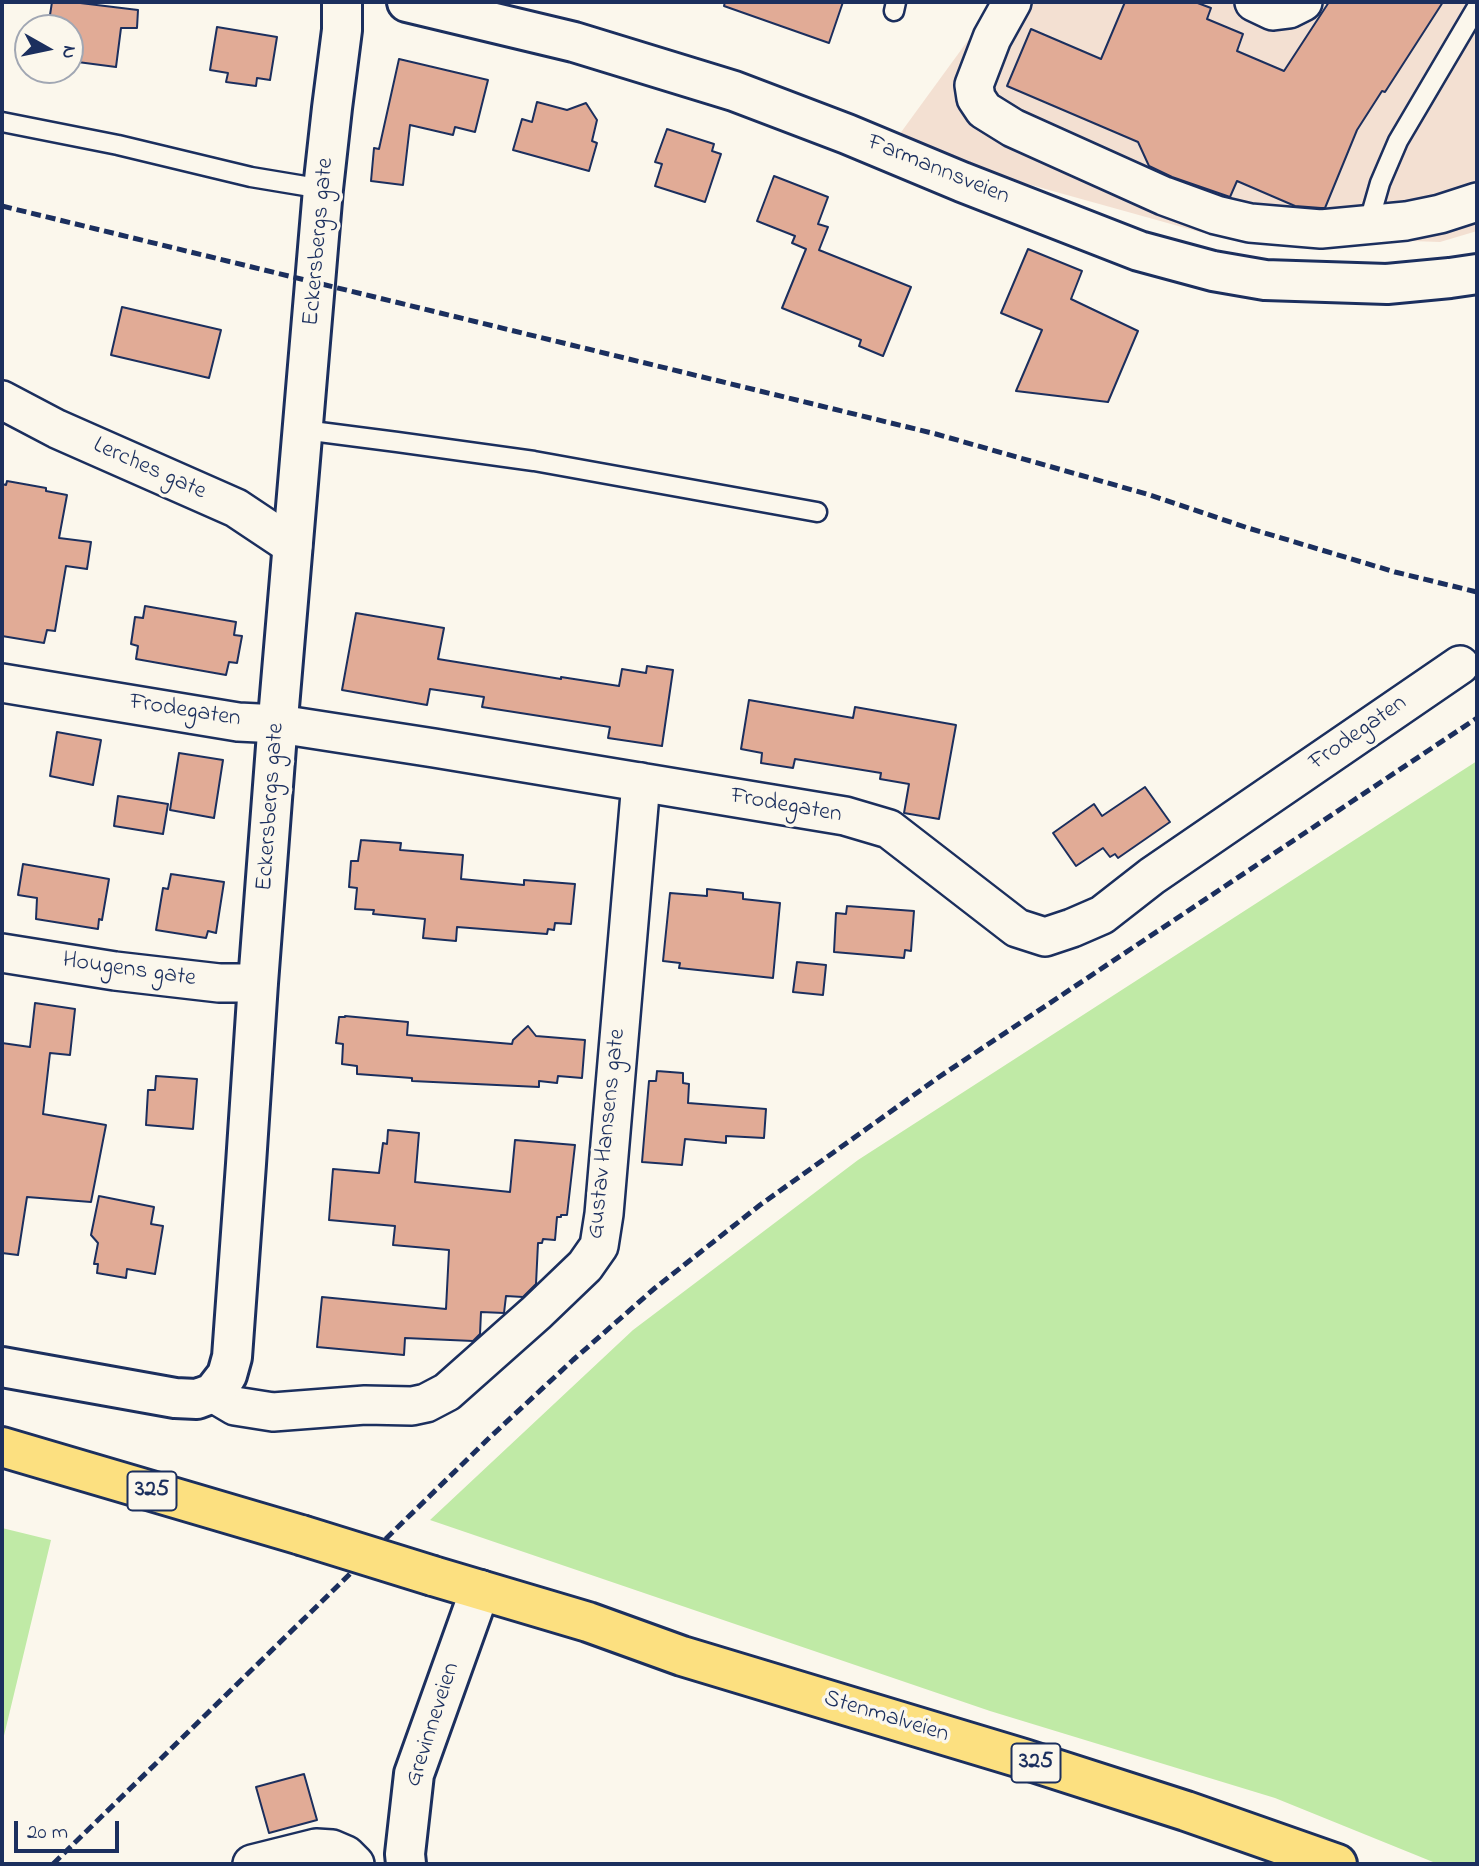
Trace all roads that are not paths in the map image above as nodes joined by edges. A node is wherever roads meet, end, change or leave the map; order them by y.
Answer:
1 (342, 2) edge
2 (407, 2) edge
3 (1012, 2) edge
4 (1254, 2) edge
5 (1303, 2) edge
6 (1477, 7) edge
7 (2, 122) edge
8 (323, 189) junction
9 (1477, 202) edge
10 (1368, 225) junction
11 (1477, 274) edge
12 (2, 400) edge
13 (304, 430) junction
14 (817, 512) dead end
15 (293, 546) junction
16 (1460, 665) dead end
17 (2, 683) edge
18 (278, 724) junction
19 (641, 782) junction
20 (2, 953) edge
21 (258, 983) junction
22 (2, 1367) edge
23 (213, 1393) junction
24 (2, 1447) edge
25 (480, 1590) junction
26 (252, 1864) edge
27 (355, 1864) edge
28 (406, 1864) edge
29 (1337, 1864) edge

1 - 8 main road, Eckersbergs gate
2 - 11 main road, Farmannsveien
3 - 10 street
4 - 5 street
6 - 10 lane
7 - 8 lane
8 - 13 main road, Eckersbergs gate
9 - 10 street
12 - 15 street, Lerches gate
13 - 14 lane
13 - 15 main road, Eckersbergs gate
15 - 18 main road, Eckersbergs gate
16 - 19 street, Frodegaten
17 - 18 street, Frodegaten
18 - 19 street, Frodegaten
18 - 21 main road, Eckersbergs gate
19 - 23 street, Gustav Hansens gate
20 - 21 street, Hougens gate
21 - 23 main road, Eckersbergs gate
22 - 23 main road
24 - 25 main road, Stenmalveien / 325, bridge
25 - 28 main road, Grevinneveien
25 - 29 main road, Stenmalveien / 325
26 - 27 street

